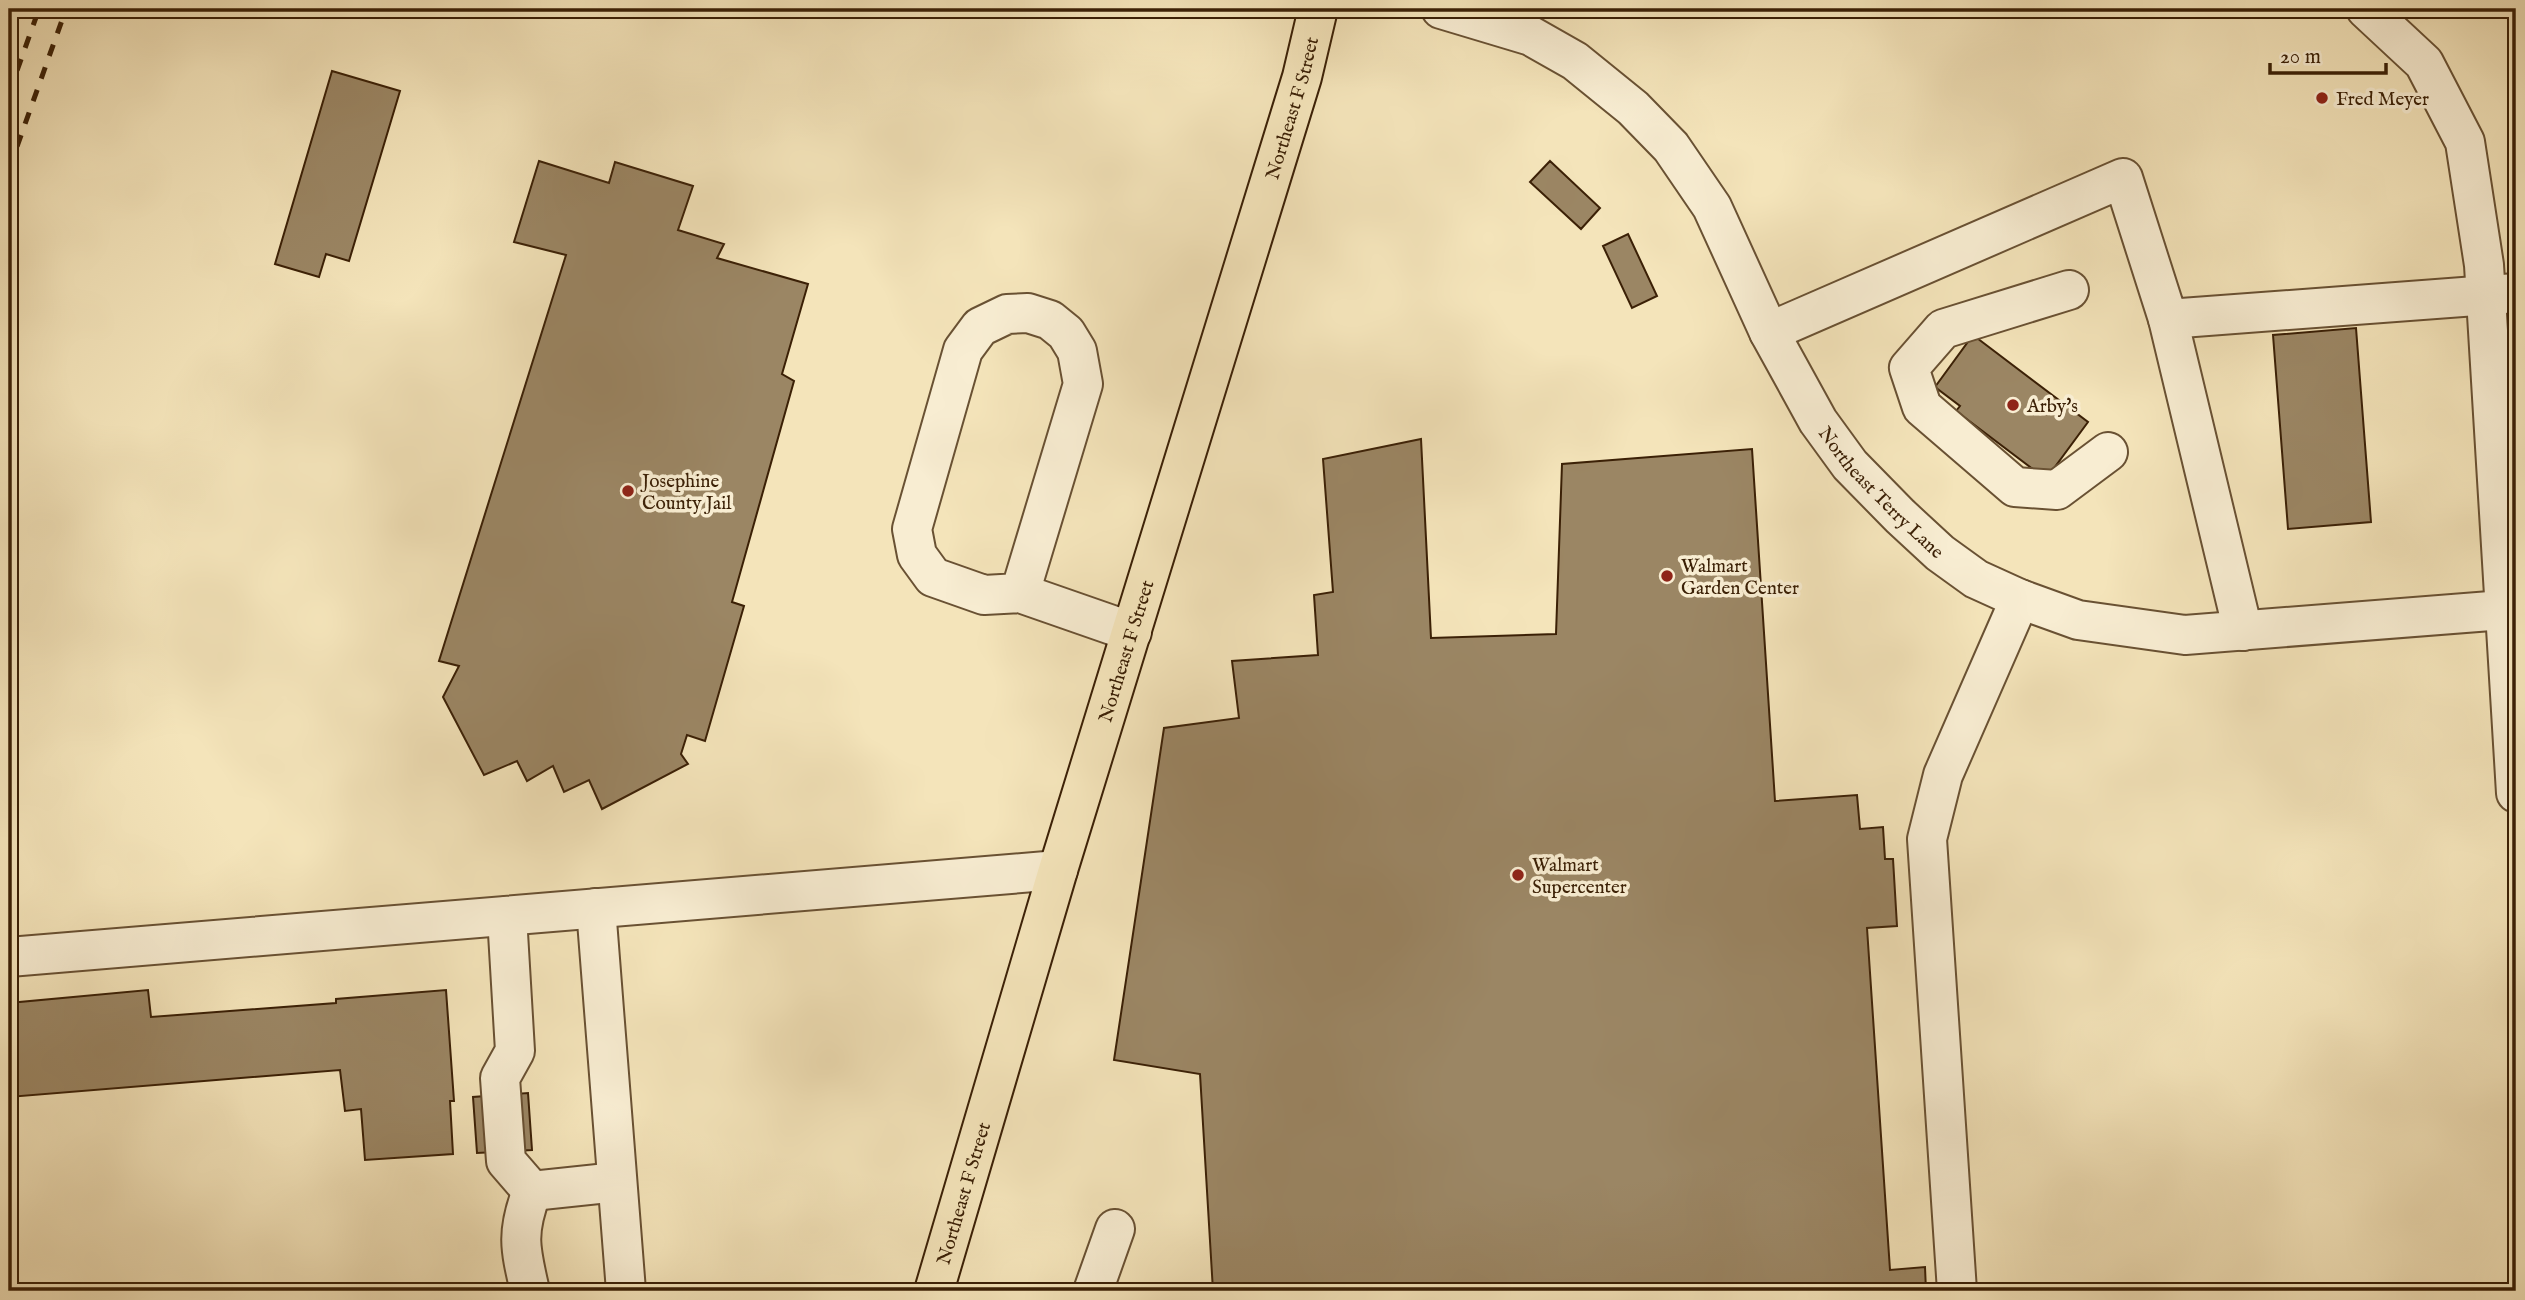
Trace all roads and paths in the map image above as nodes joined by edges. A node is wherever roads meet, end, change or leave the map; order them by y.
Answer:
1 (1318, 9) edge
2 (1441, 9) edge
3 (2367, 9) edge
4 (2069, 290) dead end
5 (2501, 294) edge
6 (2168, 319) junction
7 (1769, 332) junction
8 (2108, 452) dead end
9 (1020, 593) junction
10 (2020, 600) junction
11 (2511, 610) edge
12 (2243, 631) junction
13 (1132, 632) junction
14 (2516, 793) edge
15 (1058, 870) junction
16 (596, 908) junction
17 (507, 916) junction
18 (9, 957) edge
19 (617, 1182) junction
20 (532, 1191) junction
21 (1115, 1229) dead end
22 (530, 1291) edge
23 (626, 1291) edge
24 (934, 1291) edge
25 (1093, 1291) edge
26 (1956, 1291) edge

1 - 13 main road, Northeast F Street
2 - 7 street, Northeast Terry Lane
3 - 5 street
4 - 8 street
5 - 6 street
5 - 11 street
6 - 7 street
6 - 12 street
7 - 10 street, Northeast Terry Lane
9 - 9 street
9 - 13 street
10 - 12 street, Northeast Terry Lane
10 - 26 street
11 - 12 street, Northeast Terry Lane
11 - 14 street
13 - 15 main road, Northeast F Street
15 - 16 street
15 - 24 main road, Northeast F Street
16 - 17 street
16 - 19 street
17 - 18 street
17 - 20 street
19 - 20 street
19 - 23 street
20 - 22 street
21 - 25 street

